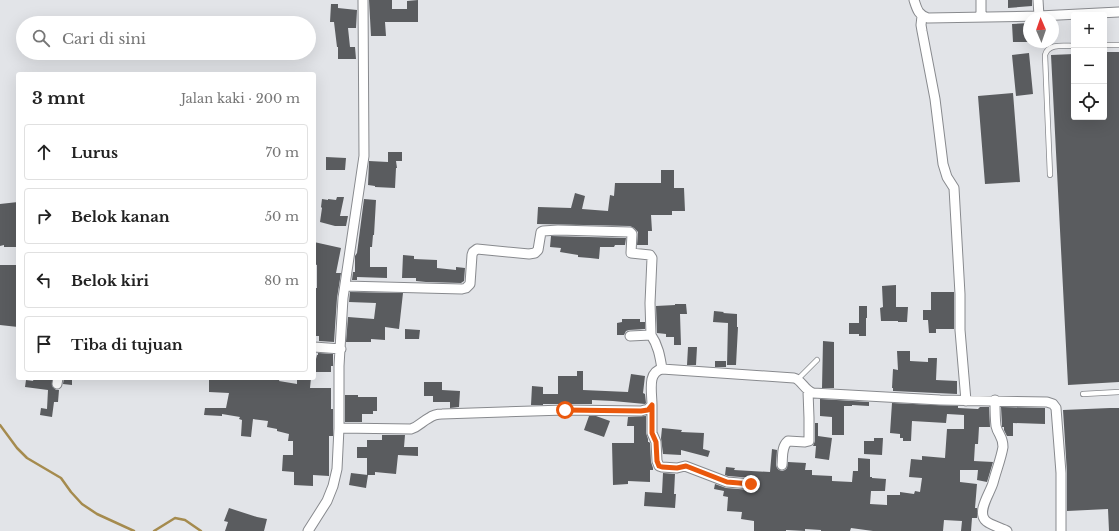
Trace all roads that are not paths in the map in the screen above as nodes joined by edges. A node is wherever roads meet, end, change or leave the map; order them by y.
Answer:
1 (363, 0) edge
2 (914, 0) edge
3 (981, 0) edge
4 (1038, 0) edge
5 (1039, 12) edge
6 (1119, 12) edge
7 (1059, 15) edge
8 (922, 16) junction
9 (981, 16) junction
10 (1023, 16) edge
11 (1107, 45) edge
12 (1119, 45) edge
13 (1071, 46) edge
14 (1050, 175) dead end
15 (345, 286) junction
16 (650, 335) junction
17 (630, 336) dead end
18 (316, 347) edge
19 (341, 349) junction
20 (817, 360) dead end
21 (662, 368) junction
22 (798, 379) junction
23 (808, 391) junction
24 (1119, 392) edge
25 (1083, 394) dead end
26 (995, 400) junction
27 (966, 401) junction
28 (652, 405) junction
29 (339, 428) junction
30 (782, 465) dead end
31 (751, 484) dead end
32 (308, 531) edge
33 (1007, 531) edge
34 (1061, 531) edge

1 - 15 street
2 - 8 street
3 - 9 street
4 - 5 street
6 - 7 street
8 - 9 street
8 - 27 street
9 - 10 street
11 - 12 lane
13 - 14 lane
15 - 16 street
15 - 19 street
16 - 17 street
16 - 21 street
18 - 19 street
19 - 29 street
20 - 22 lane
21 - 22 street
21 - 28 street
22 - 23 street
23 - 27 street
23 - 30 street
24 - 25 lane
26 - 27 street
26 - 33 street
26 - 34 street
28 - 29 street
28 - 31 street
29 - 32 street

